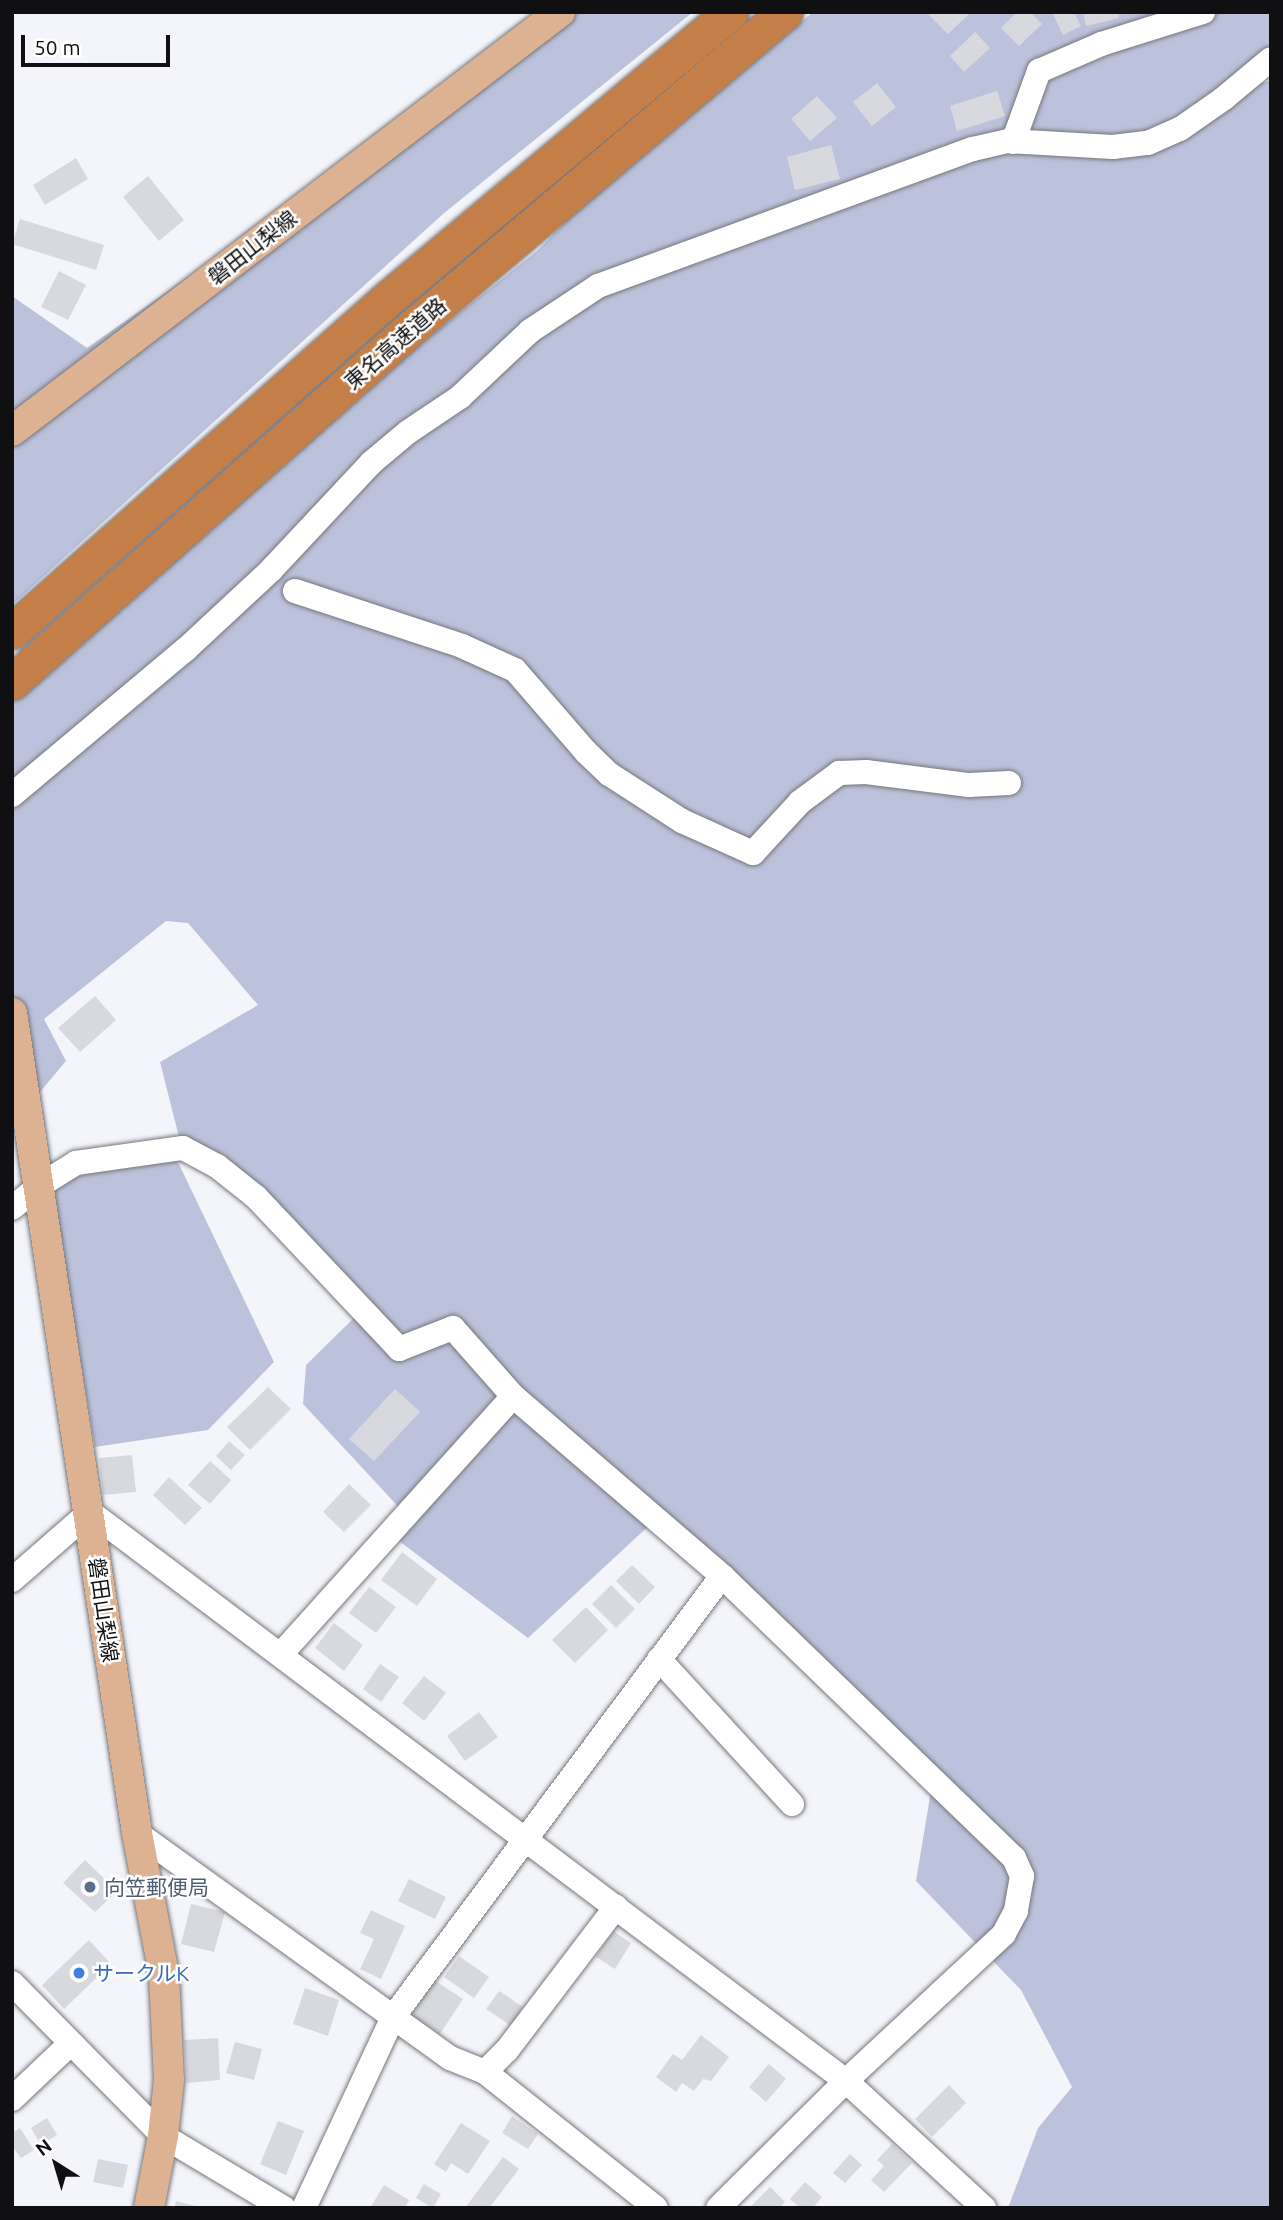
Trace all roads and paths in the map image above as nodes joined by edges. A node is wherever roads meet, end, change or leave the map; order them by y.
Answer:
1 (537, 12) edge
2 (560, 12) edge
3 (732, 12) edge
4 (785, 12) edge
5 (1203, 12) edge
6 (1271, 59) edge
7 (492, 62) junction
8 (1013, 142) junction
9 (12, 431) edge
10 (295, 591) dead end
11 (12, 631) edge
12 (12, 682) edge
13 (1009, 783) dead end
14 (12, 795) edge
15 (12, 1013) edge
16 (39, 1186) junction
17 (12, 1208) edge
18 (513, 1396) junction
19 (90, 1511) junction
20 (14, 1574) edge
21 (722, 1576) junction
22 (281, 1654) junction
23 (659, 1659) junction
24 (792, 1804) dead end
25 (137, 1833) junction
26 (524, 1839) junction
27 (616, 1907) junction
28 (12, 1983) edge
29 (393, 2017) junction
30 (71, 2043) junction
31 (485, 2072) junction
32 (846, 2081) junction
33 (12, 2099) edge
34 (163, 2136) junction
35 (149, 2208) edge
36 (284, 2208) edge
37 (304, 2208) edge
38 (656, 2208) edge
39 (718, 2208) edge
40 (984, 2208) edge

1 - 7 main road, 磐田山梨線
2 - 7 main road, 磐田山梨線
3 - 11 highway, 東名高速道路
4 - 12 highway, 東名高速道路
5 - 8 street
6 - 8 street
7 - 9 main road, 磐田山梨線
8 - 14 street
10 - 13 street
15 - 16 main road, 磐田山梨線
16 - 17 street
16 - 18 street
16 - 19 main road, 磐田山梨線
18 - 21 street
18 - 22 street
19 - 20 street
19 - 22 street
19 - 25 main road, 磐田山梨線
21 - 23 street
21 - 32 street
22 - 26 street
23 - 24 street
23 - 26 street
25 - 29 street
25 - 34 main road, 磐田山梨線
26 - 27 street
26 - 29 street
27 - 31 street
27 - 32 street
28 - 30 street
29 - 31 street
29 - 37 street
30 - 33 street
30 - 34 street
31 - 38 street
32 - 39 street
32 - 40 street
34 - 35 main road, 磐田山梨線
34 - 36 street

